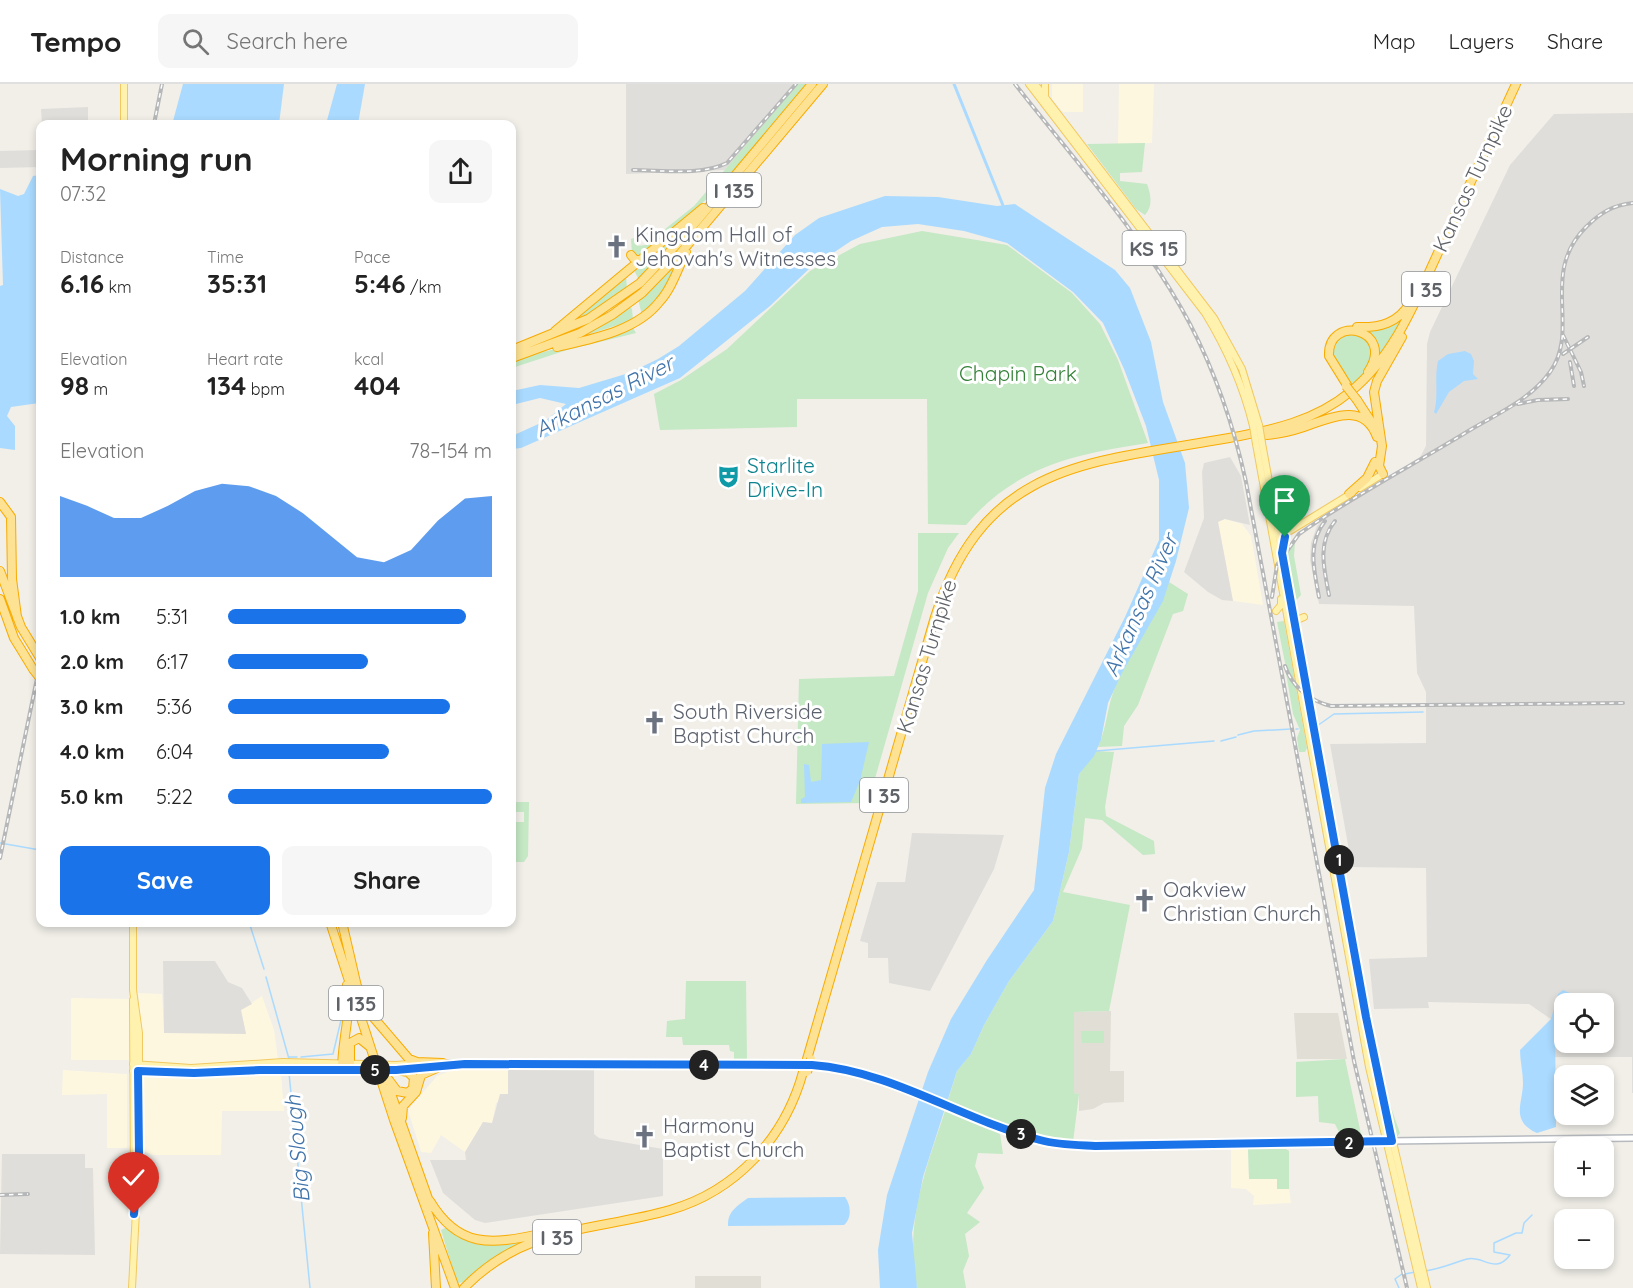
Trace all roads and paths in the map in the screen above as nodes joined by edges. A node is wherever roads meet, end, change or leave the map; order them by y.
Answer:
1 (124, 84) edge
2 (812, 84) edge
3 (823, 84) edge
4 (1045, 84) edge
5 (1518, 84) edge
6 (1034, 85) edge
7 (1048, 101) junction
8 (124, 120) edge
9 (724, 189) junction
10 (701, 230) junction
11 (631, 255) dead end
12 (642, 260) junction
13 (1426, 278) junction
14 (1402, 337) junction
15 (524, 345) junction
16 (516, 348) edge
17 (520, 355) junction
18 (516, 356) edge
19 (1346, 385) junction
20 (1358, 399) junction
21 (1302, 420) junction
22 (1378, 423) junction
23 (1256, 426) junction
24 (1267, 435) junction
25 (1378, 441) junction
26 (1259, 444) junction
27 (1202, 445) junction
28 (1375, 462) junction
29 (1380, 475) junction
30 (1349, 494) junction
31 (0, 502) edge
32 (1275, 515) junction
33 (1293, 528) junction
34 (1276, 534) junction
35 (1282, 553) junction
36 (0, 570) edge
37 (1282, 589) junction
38 (0, 599) edge
39 (0, 604) edge
40 (1276, 610) dead end
41 (5, 614) junction
42 (17, 617) junction
43 (1304, 617) dead end
44 (1296, 632) junction
45 (36, 651) edge
46 (36, 673) edge
47 (133, 927) edge
48 (332, 927) edge
49 (343, 927) edge
50 (333, 931) junction
51 (356, 984) junction
52 (373, 1053) junction
53 (283, 1066) junction
54 (346, 1066) junction
55 (440, 1066) junction
56 (396, 1067) junction
57 (413, 1067) junction
58 (136, 1068) junction
59 (193, 1071) junction
60 (385, 1075) junction
61 (418, 1081) junction
62 (1633, 1138) edge
63 (1388, 1141) junction
64 (409, 1146) junction
65 (428, 1197) junction
66 (426, 1208) junction
67 (656, 1216) junction
68 (583, 1227) junction
69 (1420, 1272) junction
70 (132, 1288) edge
71 (436, 1288) edge
72 (458, 1288) edge
73 (470, 1288) edge
74 (1421, 1288) edge
75 (1427, 1288) edge

1 - 8 main road
2 - 9 highway, I 135
3 - 10 highway, I 135
4 - 7 main road
5 - 13 highway, Kansas Turnpike / I 35
5 - 14 highway, Kansas Turnpike / I 35
6 - 7 main road, KS 15
6 - 23 main road, KS 15
7 - 23 main road, KS 15
9 - 12 highway
9 - 15 highway, I 135
10 - 17 highway, I 135
10 - 17 highway
11 - 12 highway
12 - 15 highway
13 - 19 highway
13 - 21 highway, Kansas Turnpike / I 35
14 - 22 highway
14 - 24 highway, Kansas Turnpike / I 35
15 - 16 highway, I 135
17 - 18 highway, I 135
19 - 20 highway, bridge
19 - 21 highway
20 - 22 highway
20 - 25 highway
21 - 27 highway, Kansas Turnpike / I 35
22 - 29 highway
23 - 26 main road, KS 15, bridge
24 - 25 highway
24 - 27 highway, Kansas Turnpike / I 35
25 - 28 highway
26 - 32 main road, KS 15
26 - 34 main road, KS 15
27 - 67 highway, Kansas Turnpike / I 35, bridge
28 - 29 highway
28 - 30 highway
29 - 30 main road
30 - 33 main road
31 - 42 highway
32 - 33 main road
32 - 34 main road, KS 15
33 - 34 main road
33 - 35 main road
34 - 35 main road, KS 15
34 - 37 main road, KS 15
35 - 44 main road, KS 15
36 - 42 highway
37 - 40 main road
37 - 63 main road, KS 15
38 - 41 highway
39 - 41 highway
41 - 46 highway, bridge
42 - 45 highway
43 - 44 main road
44 - 63 main road, KS 15
47 - 58 main road
48 - 50 highway, I 135
49 - 51 highway, I 135
50 - 52 highway, I 135
50 - 54 highway
51 - 55 highway
51 - 60 highway, I 135
52 - 54 highway
52 - 66 highway, I 135
53 - 54 main road
53 - 59 main road
53 - 59 main road
54 - 56 main road, bridge
55 - 57 main road
55 - 61 highway
55 - 63 main road
56 - 57 main road
56 - 60 highway
57 - 61 highway
58 - 59 main road
58 - 59 main road
58 - 70 main road
60 - 64 highway, I 135
61 - 64 highway
62 - 63 main road
63 - 69 main road, KS 15
64 - 65 highway, I 135
65 - 68 highway
65 - 72 highway
66 - 71 highway
66 - 72 highway
67 - 68 highway, Kansas Turnpike / I 35
67 - 73 highway, Kansas Turnpike / I 35
68 - 72 highway, Kansas Turnpike / I 35
69 - 74 main road, KS 15
69 - 75 main road, KS 15

